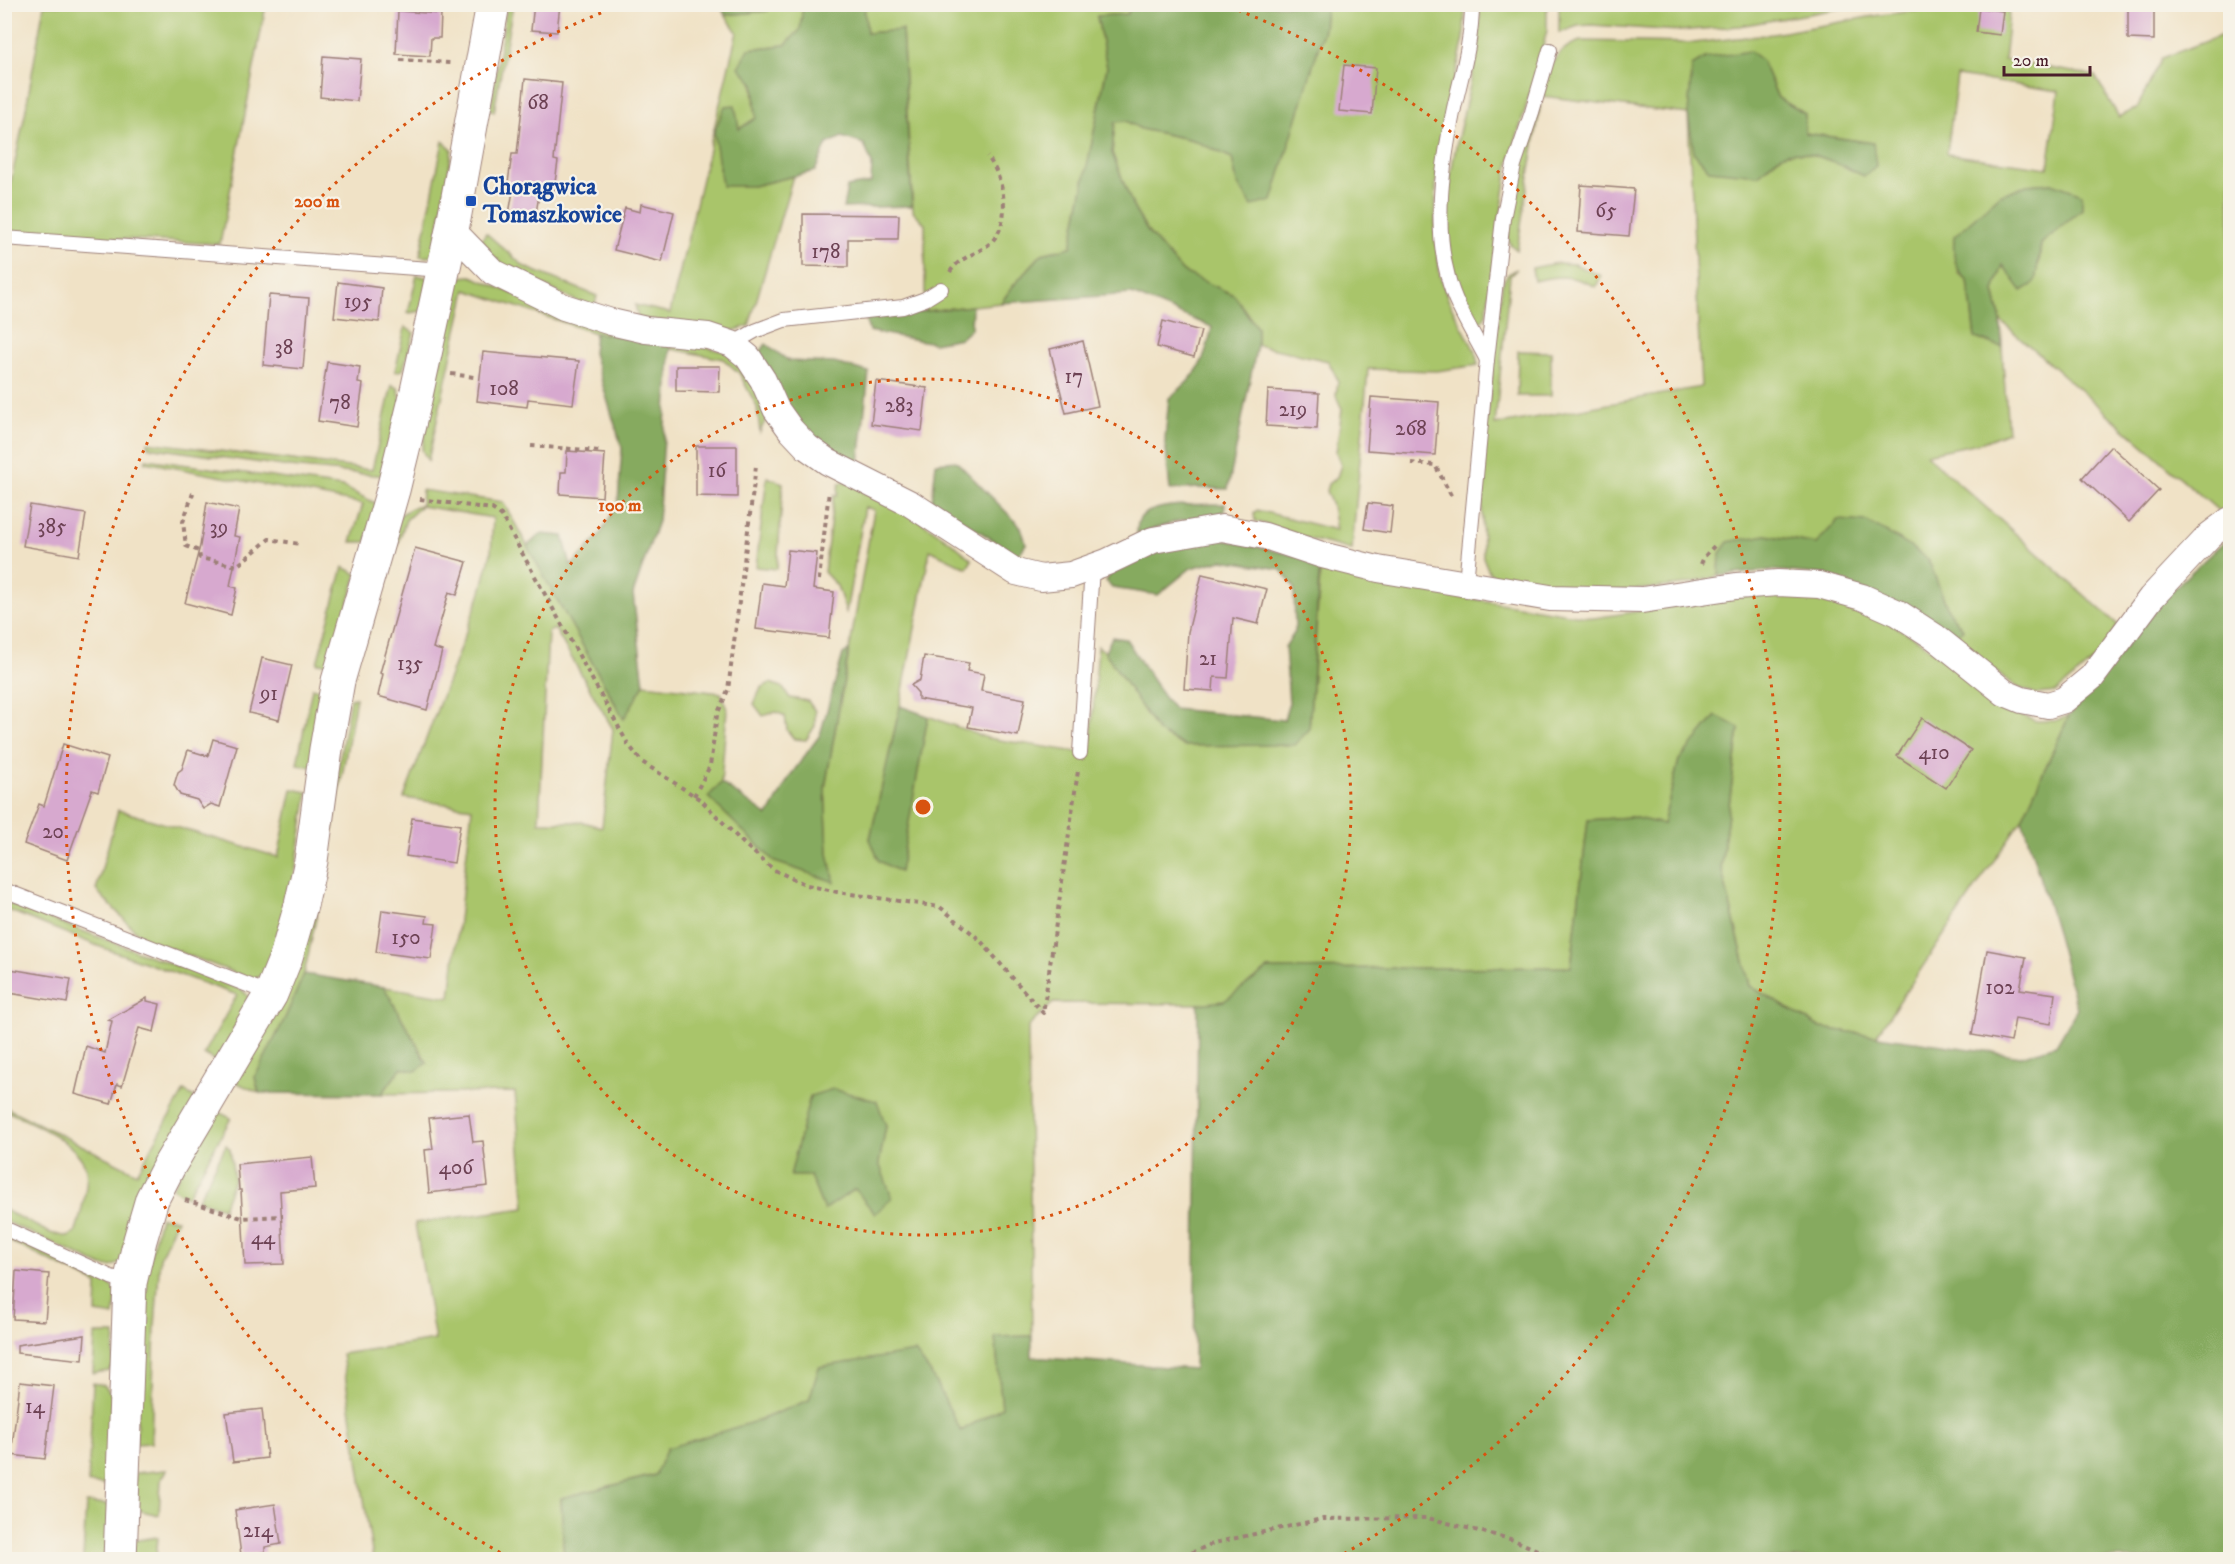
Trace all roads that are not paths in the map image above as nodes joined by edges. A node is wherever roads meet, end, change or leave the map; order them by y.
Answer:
1 (493, 4) edge
2 (1472, 4) edge
3 (1550, 50) dead end
4 (452, 230) junction
5 (4, 238) edge
6 (443, 270) junction
7 (941, 289) road end
8 (732, 344) junction
9 (1487, 360) junction
10 (2230, 520) edge
11 (1092, 568) junction
12 (1466, 583) junction
13 (1080, 753) road end
14 (4, 890) edge
15 (271, 994) junction
16 (4, 1228) edge
17 (130, 1283) junction
18 (120, 1560) edge

1 - 4 street
2 - 9 lane
3 - 9 lane
4 - 6 street
4 - 8 street
5 - 6 lane
6 - 15 street
7 - 8 lane
8 - 11 street
9 - 12 lane
10 - 12 street
11 - 12 street
11 - 13 lane
14 - 15 lane
15 - 17 street
16 - 17 lane
17 - 18 street

